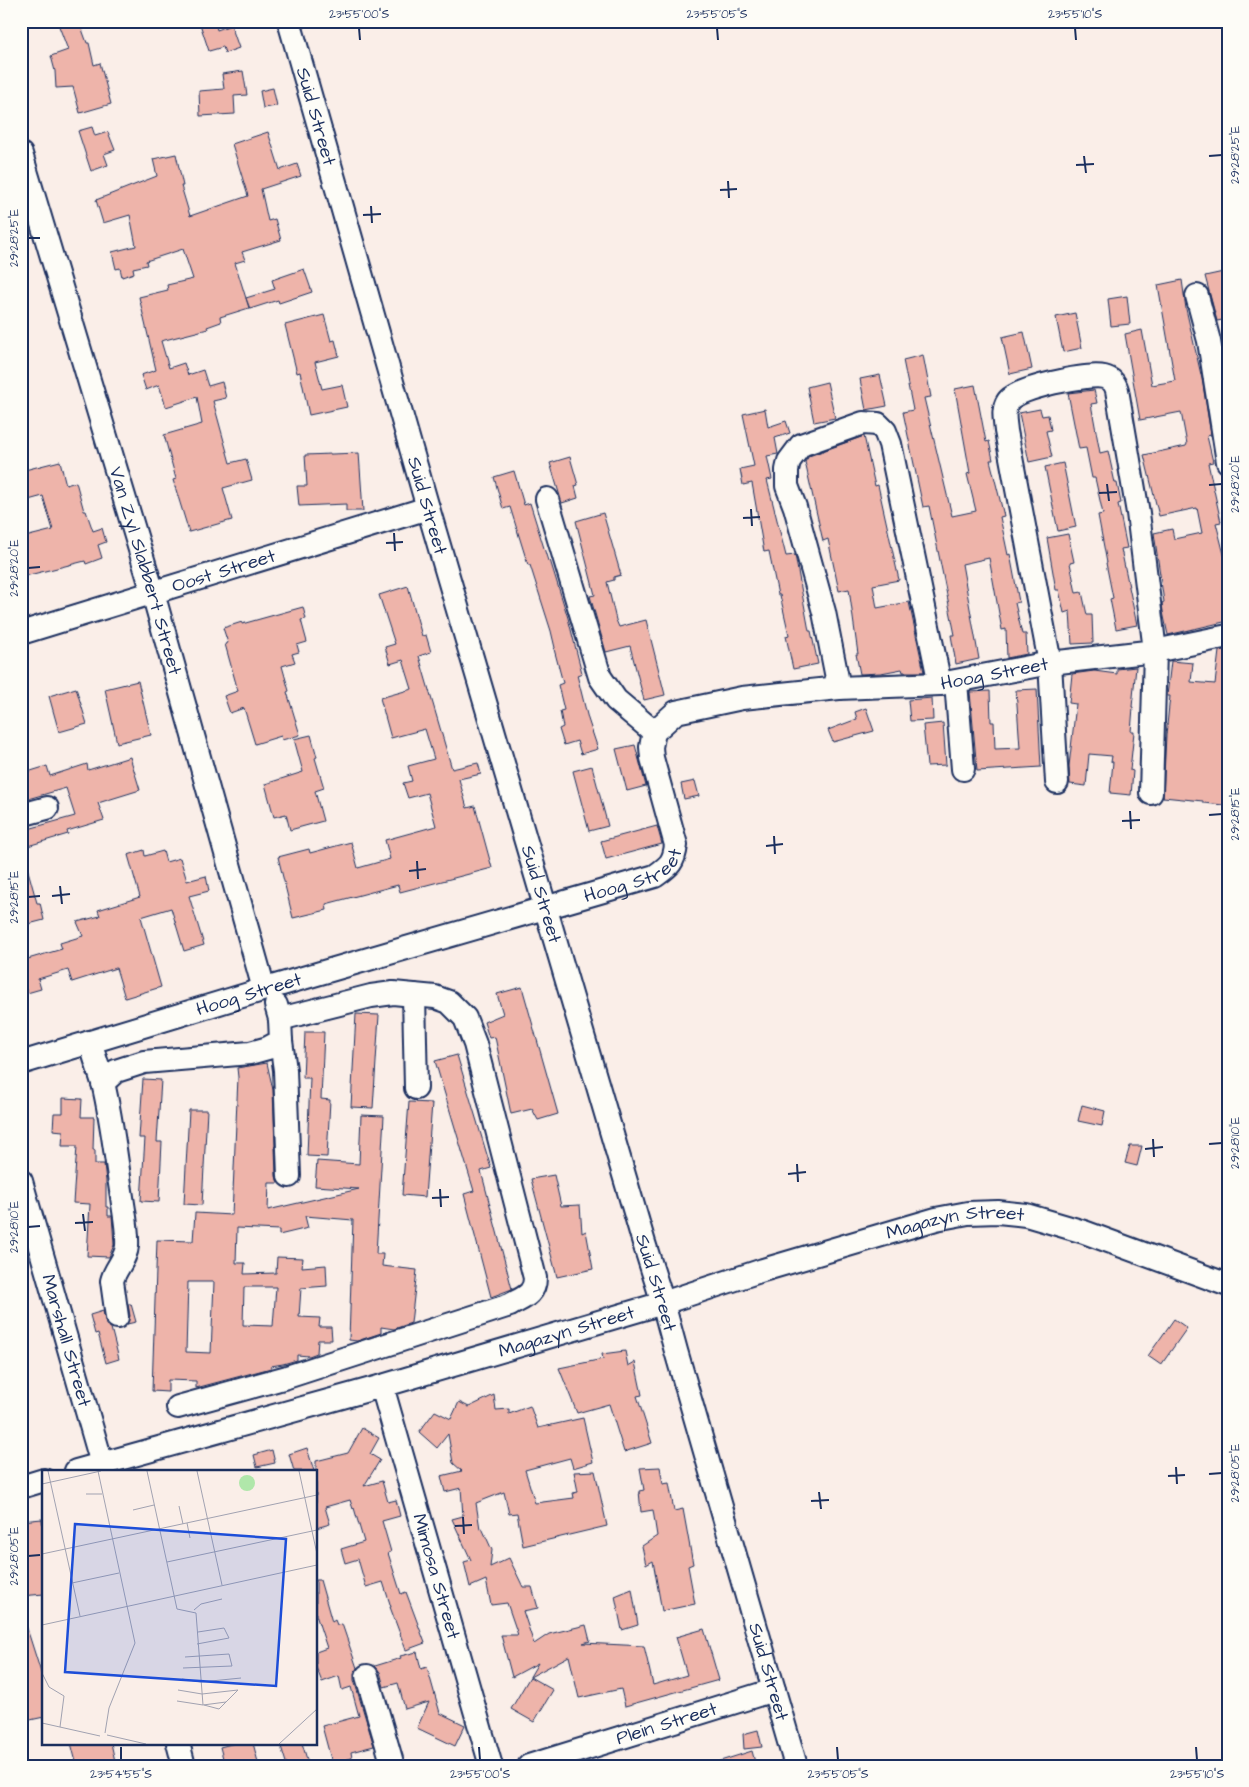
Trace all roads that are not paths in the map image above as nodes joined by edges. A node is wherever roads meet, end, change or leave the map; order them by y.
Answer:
1 (289, 21) edge
2 (21, 154) edge
3 (1197, 296) dead end
4 (1219, 339) edge
5 (1228, 462) edge
6 (547, 499) dead end
7 (428, 508) junction
8 (153, 593) junction
9 (21, 633) edge
10 (1228, 636) edge
11 (1155, 651) junction
12 (1050, 663) junction
13 (948, 683) junction
14 (839, 688) junction
15 (654, 732) junction
16 (963, 769) dead end
17 (1057, 782) dead end
18 (1151, 793) dead end
19 (47, 808) dead end
20 (21, 815) edge
21 (546, 907) junction
22 (268, 988) junction
23 (414, 995) junction
24 (280, 1030) junction
25 (90, 1042) junction
26 (21, 1063) edge
27 (103, 1083) junction
28 (416, 1088) dead end
29 (289, 1176) dead end
30 (21, 1181) edge
31 (1228, 1285) edge
32 (663, 1303) junction
33 (117, 1317) dead end
34 (382, 1386) junction
35 (178, 1407) dead end
36 (103, 1467) edge
37 (83, 1470) edge
38 (42, 1481) edge
39 (21, 1487) edge
40 (367, 1676) dead end
41 (774, 1690) junction
42 (178, 1744) edge
43 (541, 1764) edge
44 (184, 1766) edge
45 (393, 1766) edge
46 (491, 1766) edge
47 (796, 1766) edge

1 - 7 street, Suid Street
2 - 8 street, Van Zyl Slabbert Street
3 - 4 street
4 - 5 street
6 - 15 street
7 - 8 street, Oost Street
7 - 21 street, Suid Street
8 - 9 street, Oost Street
8 - 22 street, Van Zyl Slabbert Street
10 - 11 street, Hoog Street
11 - 12 street, Hoog Street
11 - 12 street
11 - 18 street
12 - 13 street, Hoog Street
12 - 17 street
13 - 14 street, Hoog Street
13 - 14 street
13 - 16 street
14 - 15 street, Hoog Street
15 - 21 street, Hoog Street
19 - 20 street
21 - 22 street, Hoog Street
21 - 32 street, Suid Street
22 - 24 street, Van Zyl Slabbert Street
22 - 25 street, Hoog Street
23 - 24 street
23 - 28 street
23 - 35 street
24 - 27 street
24 - 29 street, Van Zyl Slabbert Street
25 - 26 street, Hoog Street
25 - 27 street
27 - 33 street
30 - 36 street, Marshall Street
31 - 32 street, Magazyn Street
32 - 34 street, Magazyn Street
32 - 41 street, Suid Street
34 - 36 street, Magazyn Street
34 - 46 street, Mimosa Street
36 - 37 street, Magazyn Street
38 - 39 street
40 - 45 street
41 - 43 street, Plein Street
41 - 47 street, Suid Street
42 - 44 street

